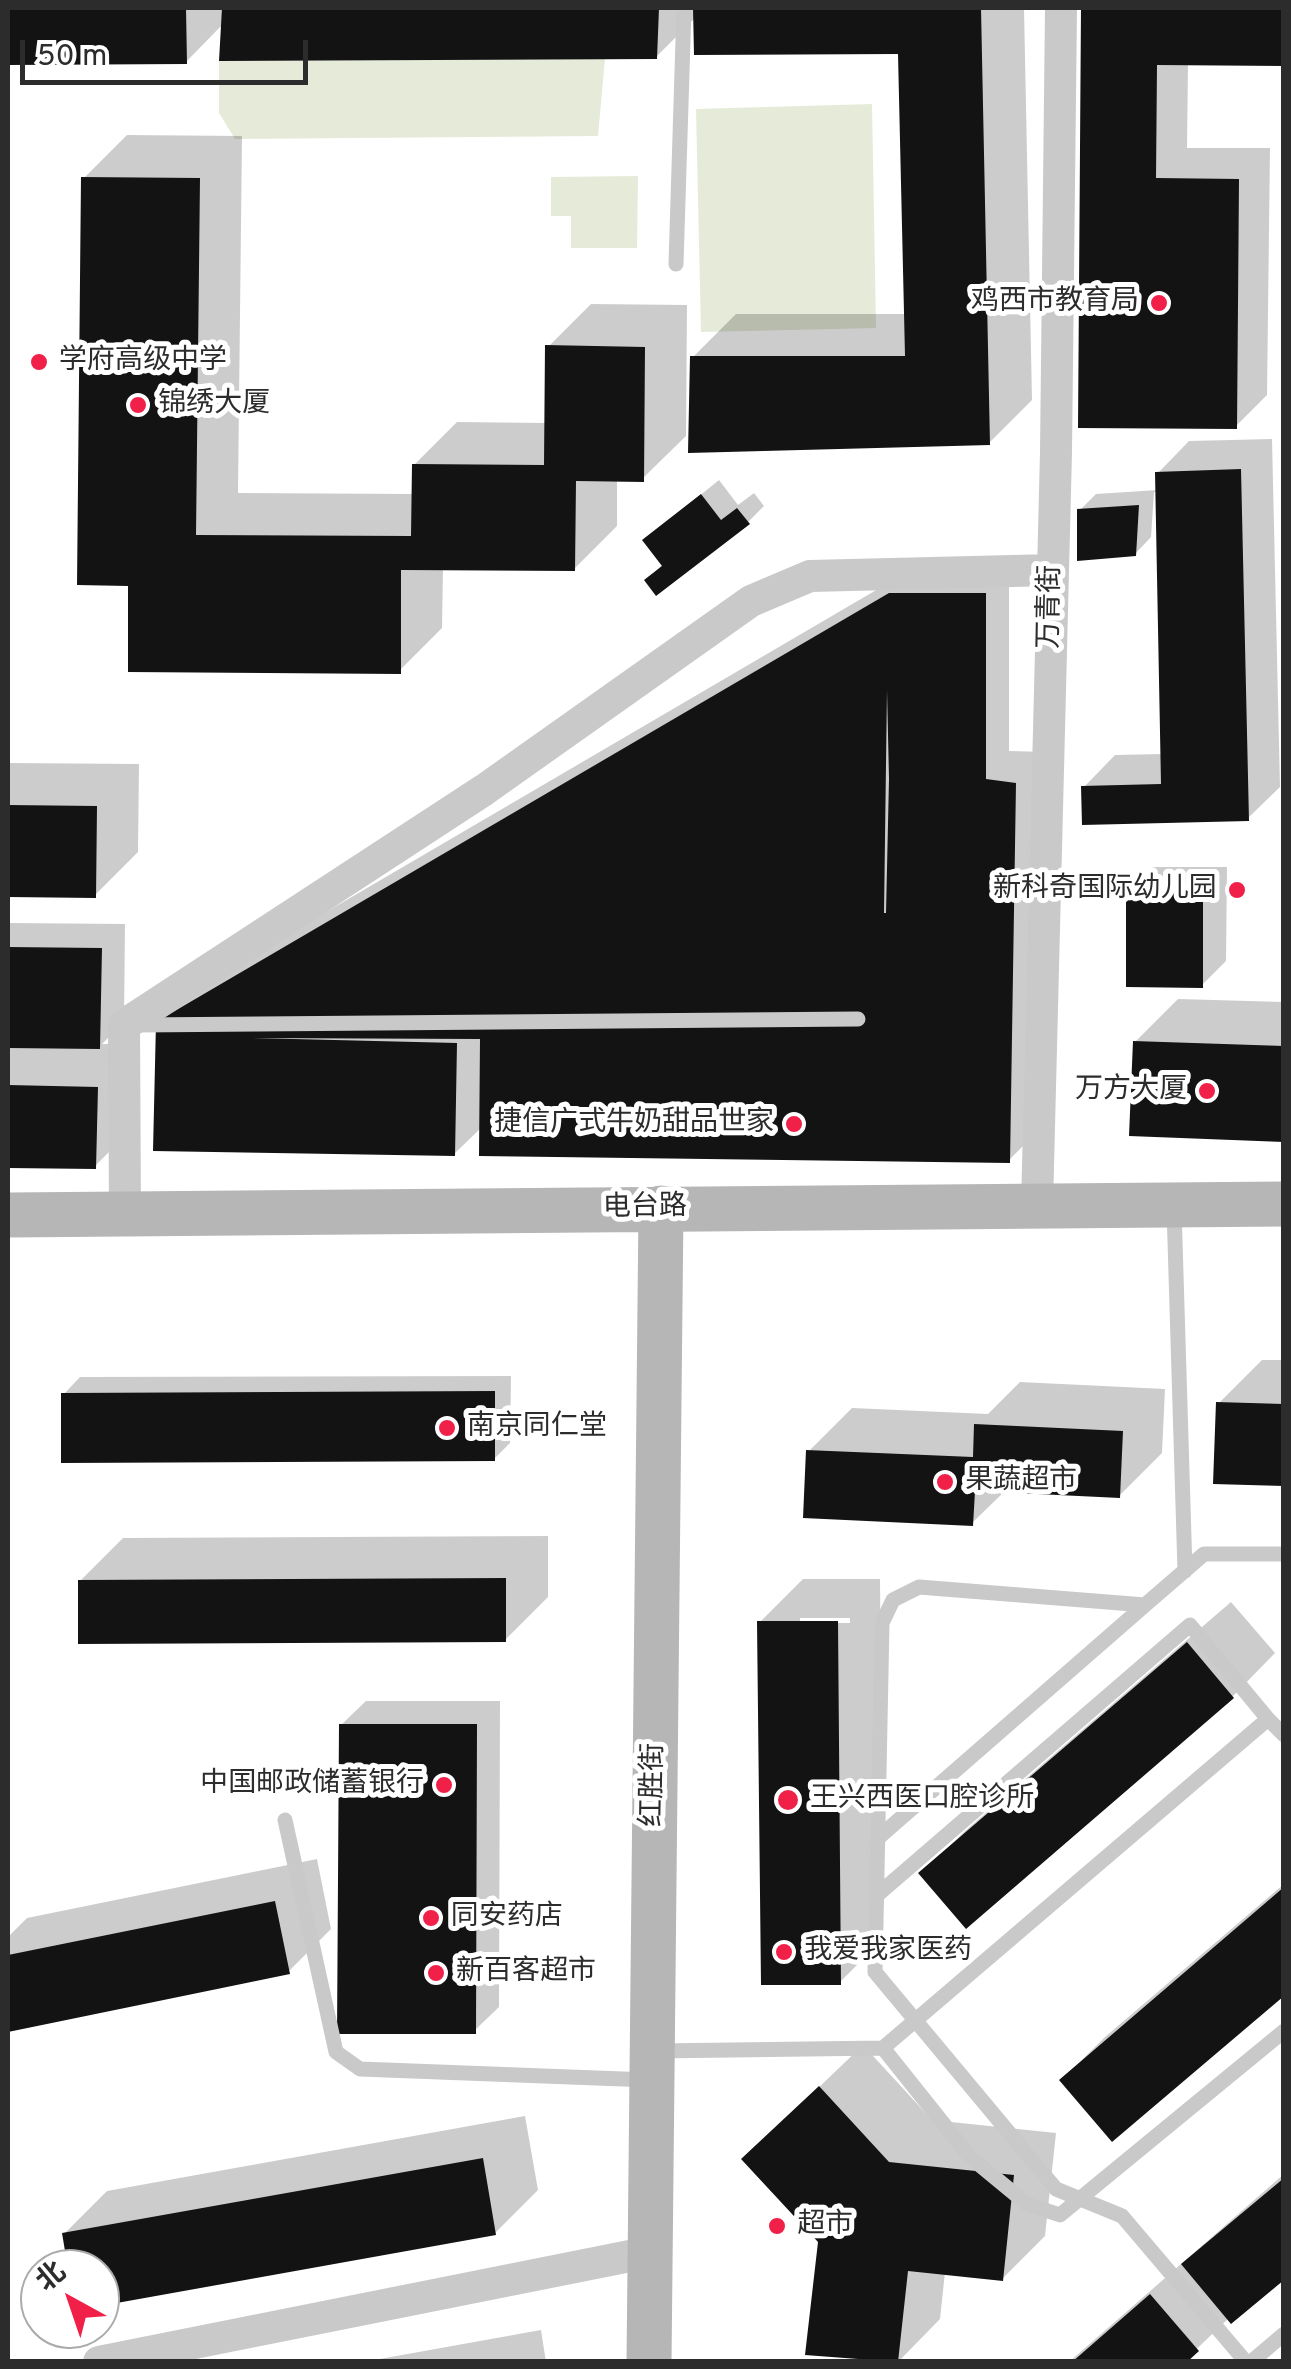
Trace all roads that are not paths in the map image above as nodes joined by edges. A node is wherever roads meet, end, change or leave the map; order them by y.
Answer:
1 (684, 8) edge
2 (1061, 8) edge
3 (676, 264) dead end
4 (1052, 570) junction
5 (858, 1018) dead end
6 (124, 1025) junction
7 (1173, 1204) junction
8 (1284, 1204) edge
9 (1036, 1206) junction
10 (662, 1208) junction
11 (8, 1215) edge
12 (125, 1215) junction
13 (1284, 1554) edge
14 (1185, 1571) junction
15 (1146, 1604) junction
16 (1268, 1719) junction
17 (1284, 1734) edge
18 (286, 1820) dead end
19 (878, 1838) junction
20 (876, 1896) junction
21 (1284, 2031) edge
22 (883, 2048) junction
23 (652, 2066) junction
24 (650, 2252) junction
25 (1284, 2334) edge
26 (99, 2362) edge
27 (649, 2362) edge
28 (1248, 2362) edge

1 - 3 lane
2 - 4 street, 万青街
4 - 6 street
4 - 9 street, 万青街
5 - 6 lane
6 - 12 street
7 - 8 street, 电台路
7 - 9 street, 电台路
7 - 14 lane
9 - 10 street, 电台路
10 - 12 street, 电台路
10 - 23 street, 红胜街
11 - 12 street, 电台路
13 - 14 lane
14 - 15 lane
15 - 19 lane
15 - 19 lane
16 - 17 lane
16 - 20 lane
16 - 22 lane
18 - 23 lane
19 - 20 lane
20 - 28 lane
21 - 22 lane
22 - 23 lane
23 - 24 street, 红胜街
24 - 26 street
24 - 27 street, 红胜街
25 - 28 lane

